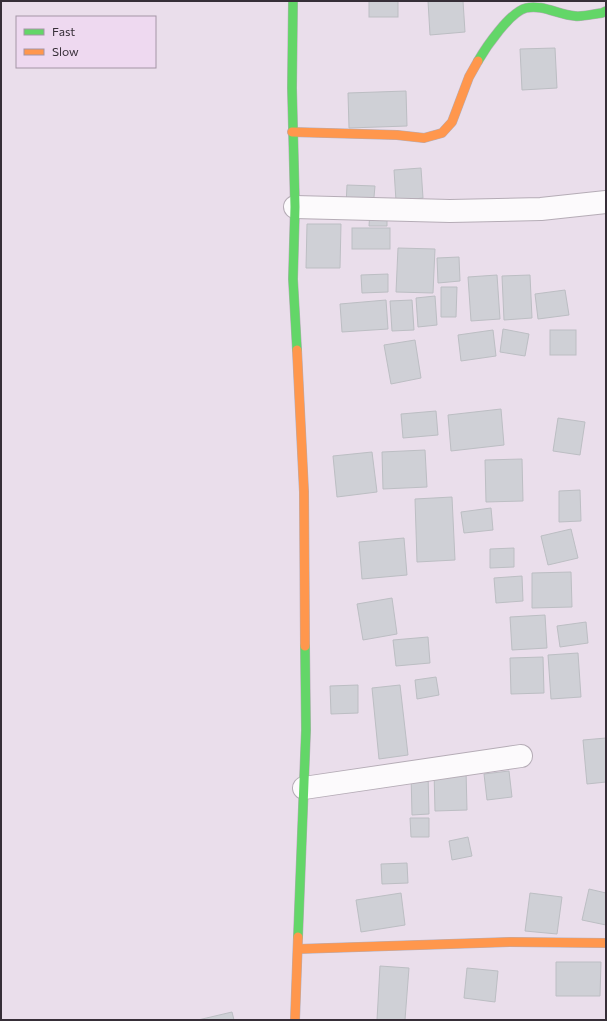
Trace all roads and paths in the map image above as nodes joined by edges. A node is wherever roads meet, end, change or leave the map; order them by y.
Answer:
1 (293, 1) edge
2 (606, 11) edge
3 (292, 132) junction
4 (606, 202) edge
5 (295, 207) junction
6 (521, 756) dead end
7 (304, 788) junction
8 (606, 943) edge
9 (298, 949) junction
10 (295, 1020) edge

1 - 3 main road
2 - 3 main road
3 - 5 main road
4 - 5 street
5 - 7 main road
6 - 7 street
7 - 9 main road
8 - 9 main road
9 - 10 main road

